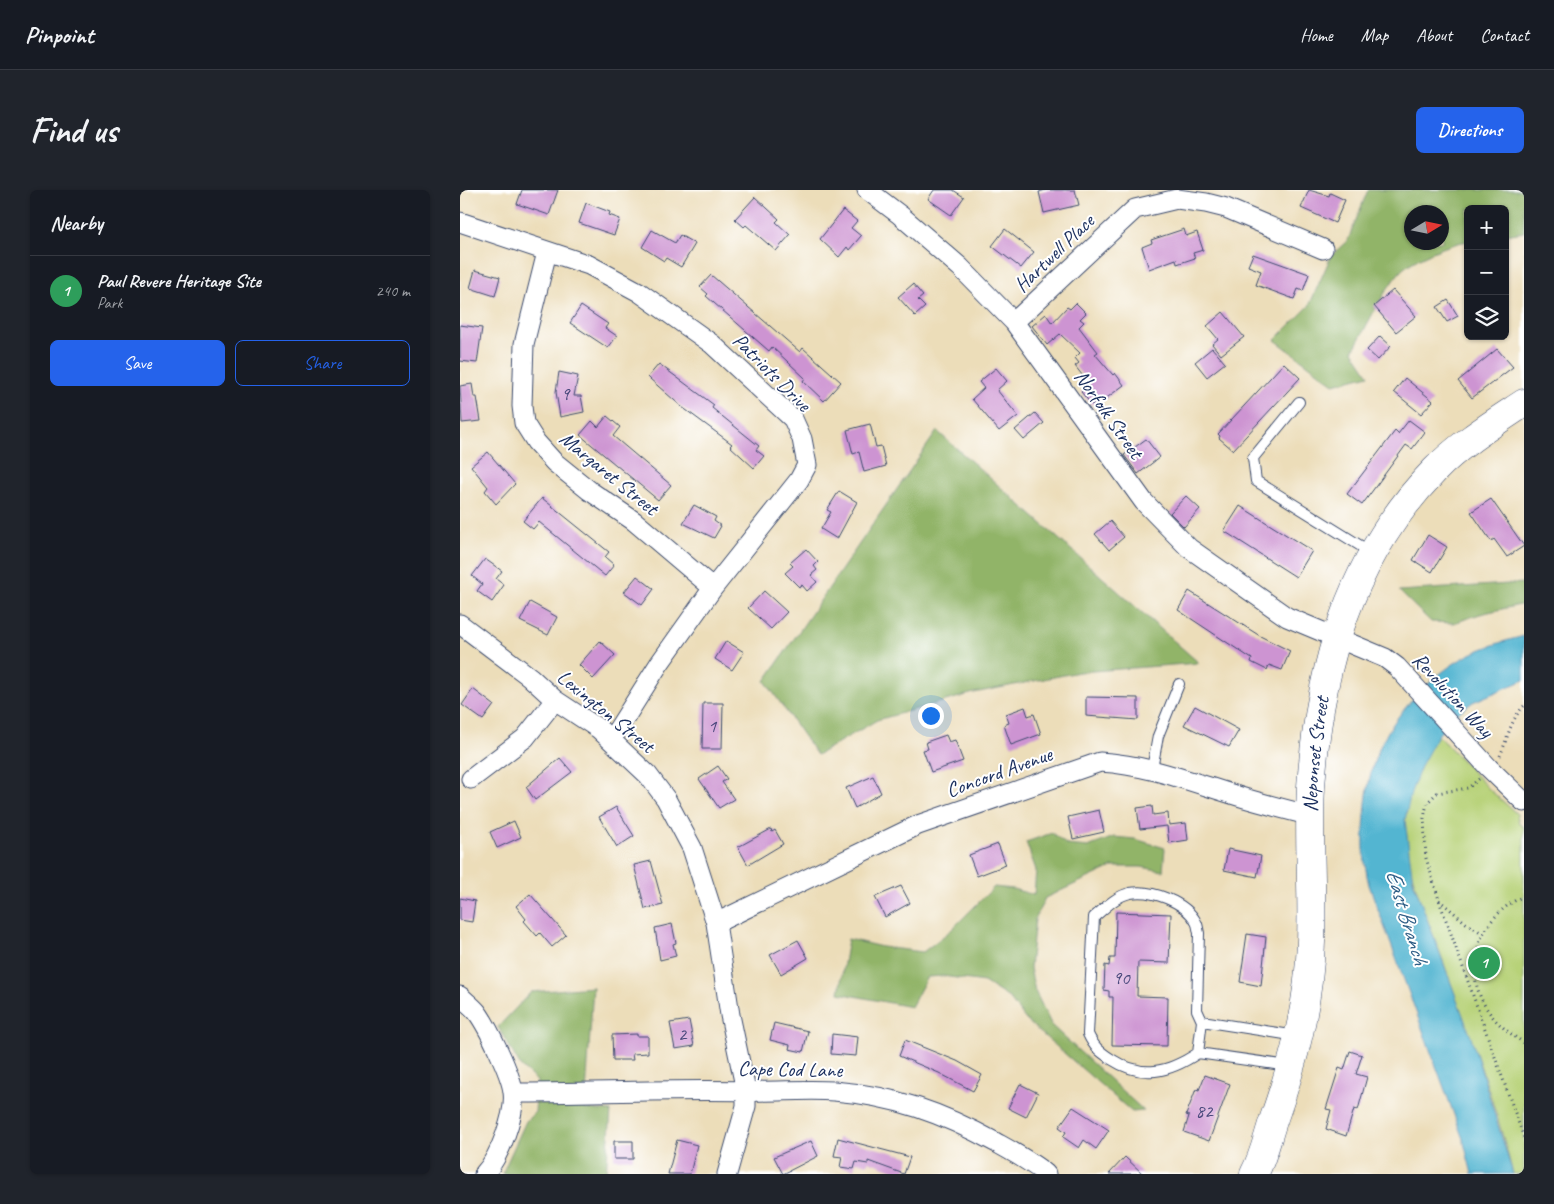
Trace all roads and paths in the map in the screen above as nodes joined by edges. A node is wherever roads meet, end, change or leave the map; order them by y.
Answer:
1 (867, 190) edge
2 (460, 222) edge
3 (1323, 249) dead end
4 (547, 252) junction
5 (1014, 322) junction
6 (1300, 402) dead end
7 (1524, 403) edge
8 (1373, 554) junction
9 (713, 588) junction
10 (460, 624) edge
11 (1335, 638) junction
12 (1179, 684) dead end
13 (555, 700) junction
14 (1524, 706) edge
15 (611, 740) junction
16 (1497, 761) dead end
17 (1152, 769) junction
18 (1481, 777) dead end
19 (471, 779) dead end
20 (1524, 802) edge
21 (1312, 816) junction
22 (1524, 896) edge
23 (1439, 900) junction
24 (716, 923) junction
25 (1482, 933) junction
26 (460, 996) edge
27 (1202, 1021) junction
28 (1298, 1036) junction
29 (1524, 1043) edge
30 (1198, 1053) junction
31 (1292, 1066) junction
32 (746, 1091) junction
33 (513, 1093) junction
34 (1524, 1138) edge
35 (484, 1174) edge
36 (727, 1174) edge
37 (1046, 1174) edge
38 (1254, 1174) edge

1 - 5 street, Norfolk Street
2 - 4 street, Patriots Drive
3 - 5 street, Hartwell Place
4 - 9 street, Margaret Street
4 - 9 street, Patriots Drive
5 - 11 street, Norfolk Street
6 - 8 lane
7 - 8 main road, Neponset Street
8 - 11 main road, Neponset Street
9 - 15 street, Patriots Drive
10 - 13 street, Lexington Street
11 - 20 street, Revolution Way
11 - 21 main road, Neponset Street
12 - 17 lane
13 - 15 street, Lexington Street
13 - 19 street
14 - 16 path
15 - 24 street, Lexington Street
17 - 21 street, Concord Avenue
17 - 24 street, Concord Avenue
18 - 23 path
21 - 28 main road, Neponset Street
22 - 25 path
23 - 25 path
23 - 34 path
24 - 32 street, Lexington Street
25 - 29 path
26 - 33 street
27 - 28 lane
27 - 30 lane
27 - 30 lane
28 - 31 main road, Neponset Street
30 - 31 lane
31 - 38 main road, Neponset Street
32 - 33 street, Cape Cod Lane
32 - 36 street, Lexington Street
32 - 37 street, Cape Cod Lane
33 - 35 street

